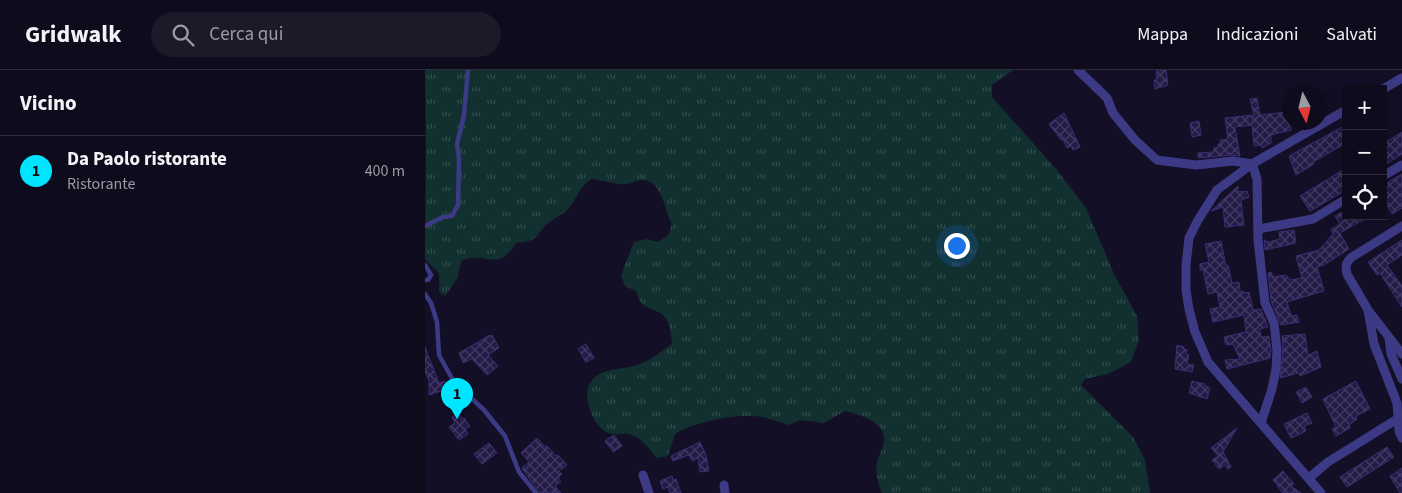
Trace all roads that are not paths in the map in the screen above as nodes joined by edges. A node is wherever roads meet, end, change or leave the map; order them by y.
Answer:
1 (468, 70) edge
2 (1077, 70) edge
3 (1402, 78) edge
4 (1387, 87) edge
5 (1342, 112) edge
6 (1252, 164) junction
7 (1402, 165) edge
8 (1385, 175) edge
9 (1342, 201) edge
10 (425, 226) edge
11 (1402, 226) edge
12 (1258, 229) junction
13 (425, 265) edge
14 (425, 280) edge
15 (425, 294) edge
16 (1368, 310) junction
17 (1389, 338) junction
18 (1402, 354) edge
19 (1402, 379) edge
20 (1400, 417) edge
21 (1261, 423) junction
22 (1402, 438) edge
23 (643, 475) dead end
24 (1309, 478) junction
25 (536, 493) edge
26 (649, 493) edge
27 (1321, 493) edge

1 - 10 lane
2 - 6 street
3 - 4 street
5 - 6 street
6 - 12 street
6 - 21 street
7 - 8 street
9 - 12 street
11 - 16 street
12 - 21 street
13 - 14 lane
15 - 25 lane
16 - 17 street
16 - 20 street
17 - 18 street
17 - 19 street
20 - 22 street
20 - 24 street
21 - 24 street
23 - 26 street
24 - 27 street

